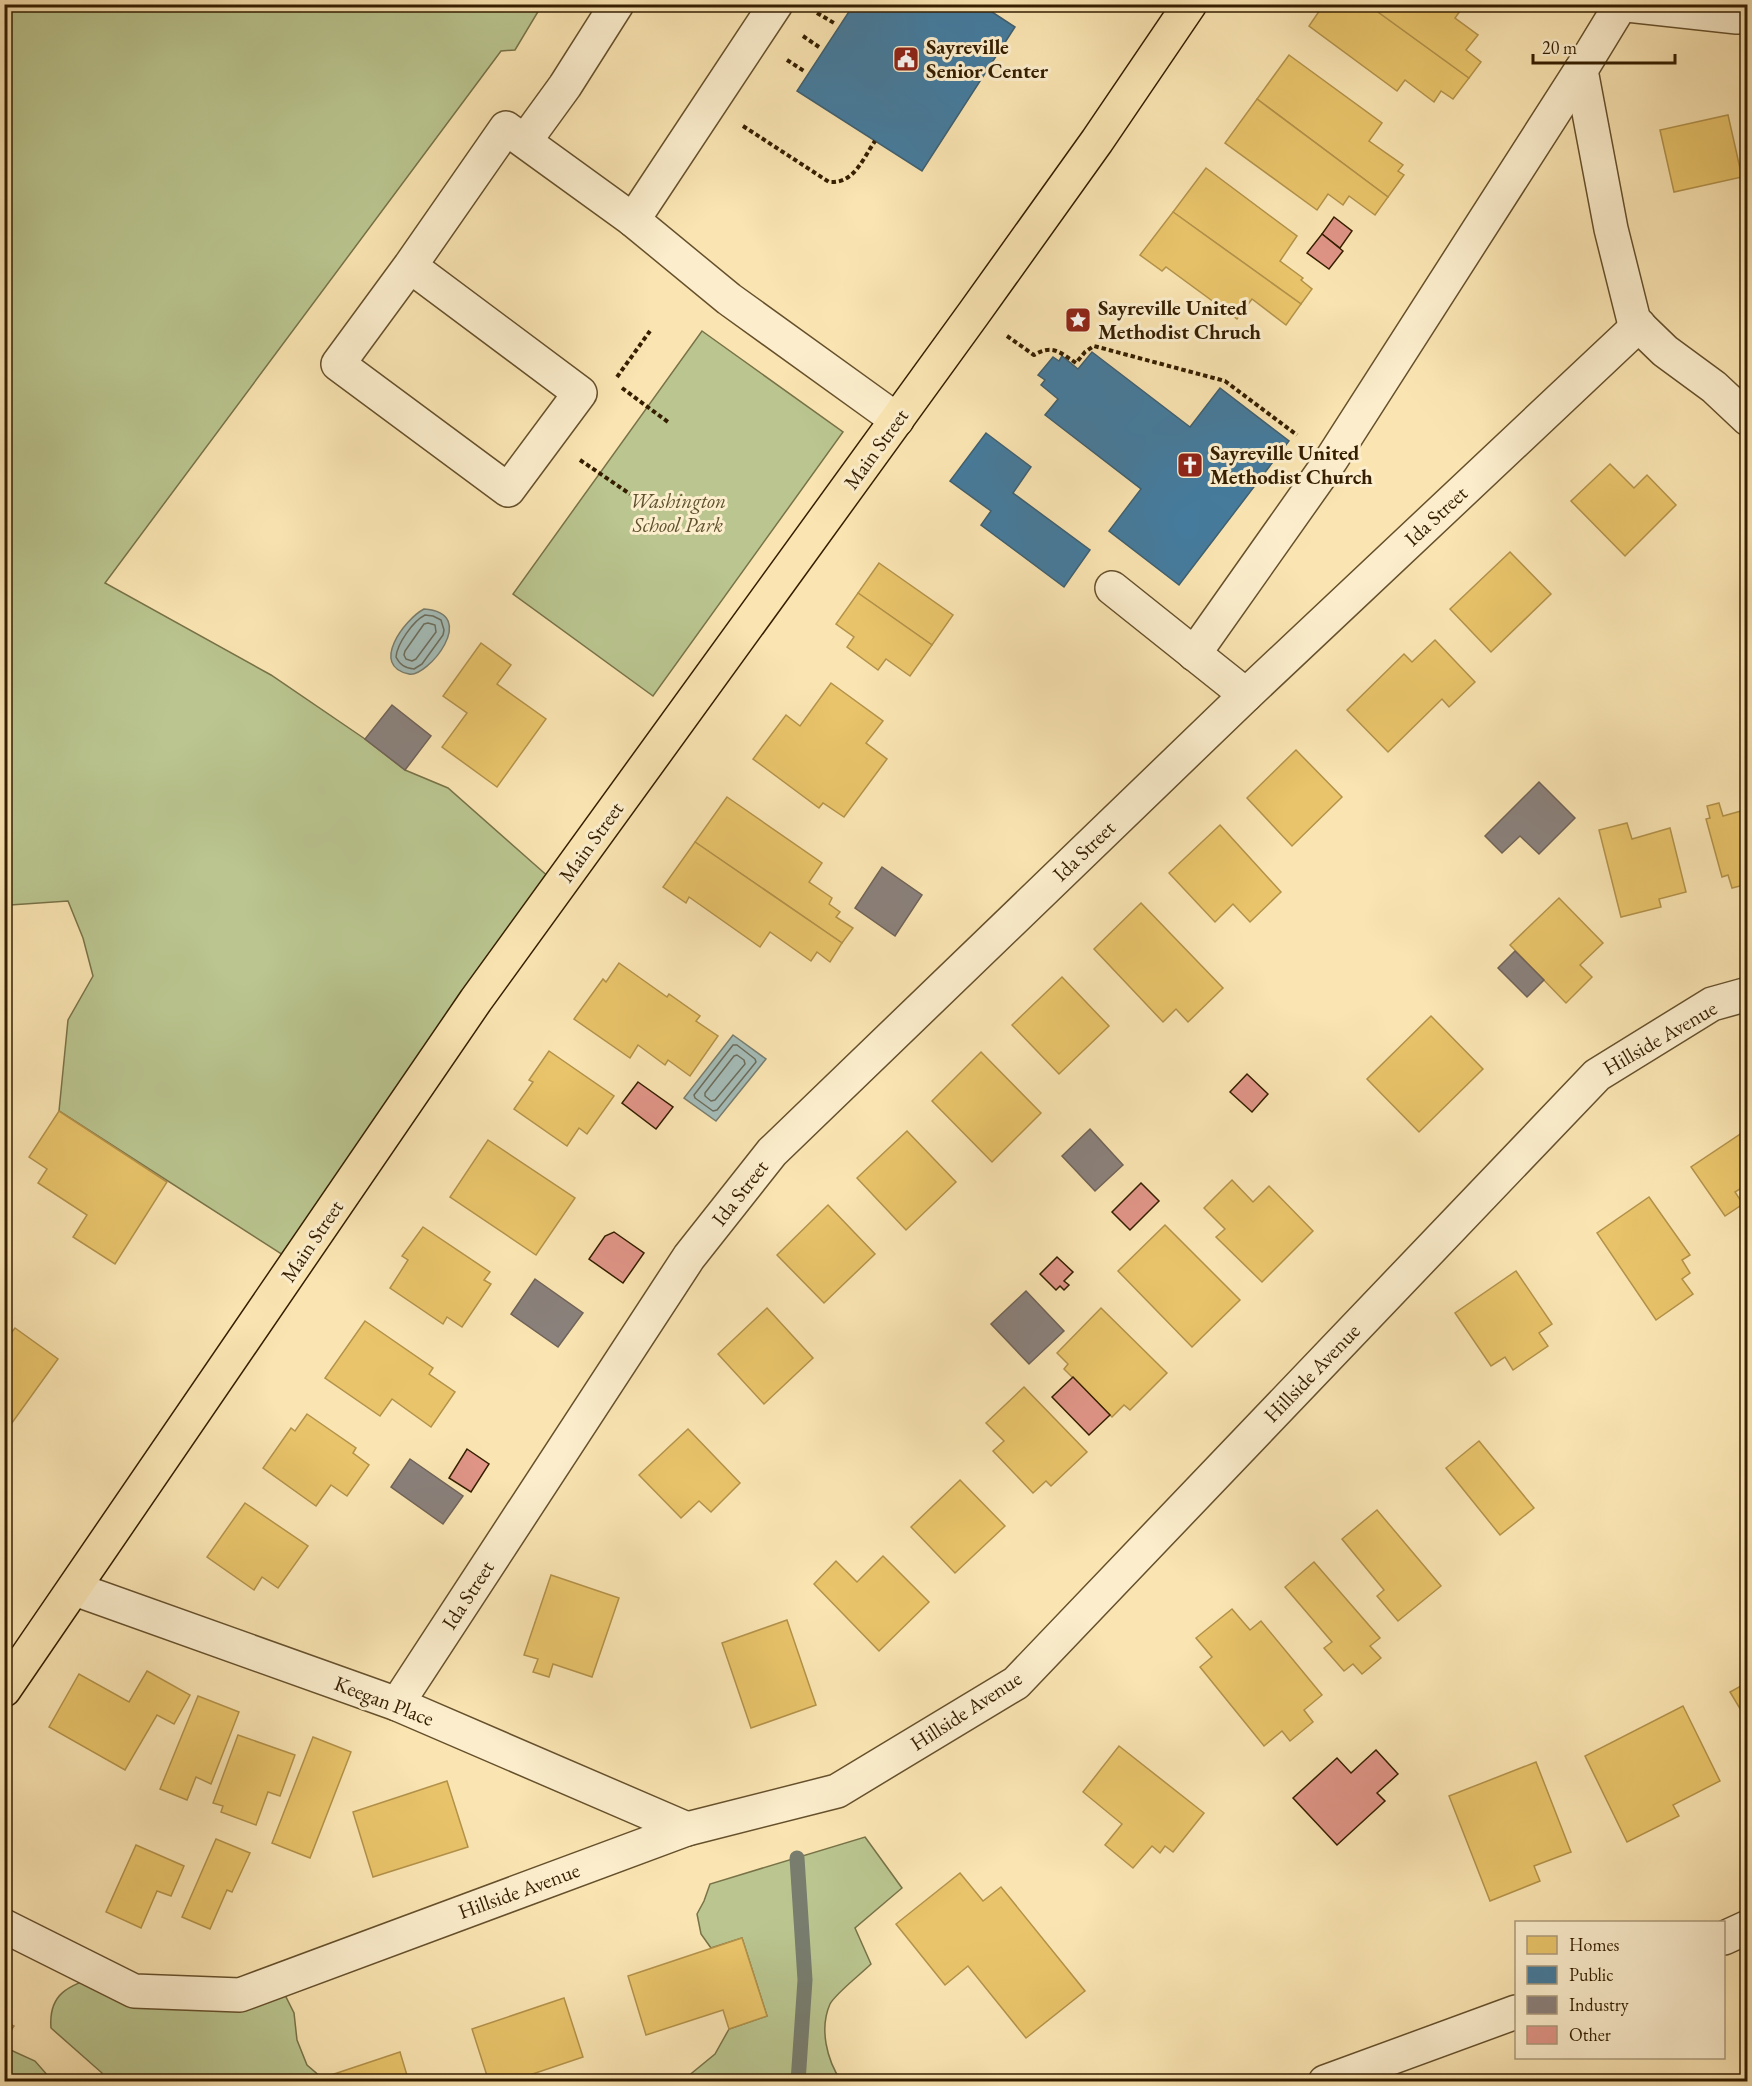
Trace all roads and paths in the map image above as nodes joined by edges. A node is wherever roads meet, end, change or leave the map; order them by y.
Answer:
1 (617, 4) edge
2 (776, 4) edge
3 (1190, 4) edge
4 (1619, 5) edge
5 (1748, 15) edge
6 (1581, 70) junction
7 (710, 105) junction
8 (525, 141) junction
9 (875, 141) dead end
10 (633, 220) junction
11 (410, 266) junction
12 (974, 313) junction
13 (1639, 325) junction
14 (650, 331) dead end
15 (1748, 419) edge
16 (897, 420) junction
17 (668, 422) dead end
18 (547, 438) junction
19 (1330, 460) junction
20 (630, 494) dead end
21 (1112, 588) dead end
22 (1194, 654) junction
23 (1246, 695) junction
24 (1748, 994) edge
25 (75, 1588) junction
26 (4, 1690) edge
27 (397, 1704) junction
28 (687, 1829) junction
29 (4, 1926) edge
30 (1748, 1927) edge
31 (1725, 1938) edge
32 (1515, 2012) edge
33 (1325, 2082) edge

1 - 8 street
2 - 7 street
3 - 12 main road, Main Street
4 - 5 street
4 - 6 street
6 - 13 street
6 - 19 street
7 - 9 path
7 - 10 street
8 - 10 street
8 - 11 street
10 - 16 street
11 - 18 street
11 - 18 street
12 - 16 main road, Main Street
12 - 19 path
13 - 15 street
13 - 23 street, Ida Street
14 - 17 path
16 - 25 main road, Main Street
18 - 20 path
19 - 22 street
21 - 22 street
22 - 23 street
23 - 27 street, Ida Street
24 - 28 street, Hillside Avenue
25 - 26 main road, Main Street
25 - 27 street, Keegan Place
27 - 28 street, Keegan Place
28 - 29 street, Hillside Avenue
30 - 31 street
32 - 33 street

